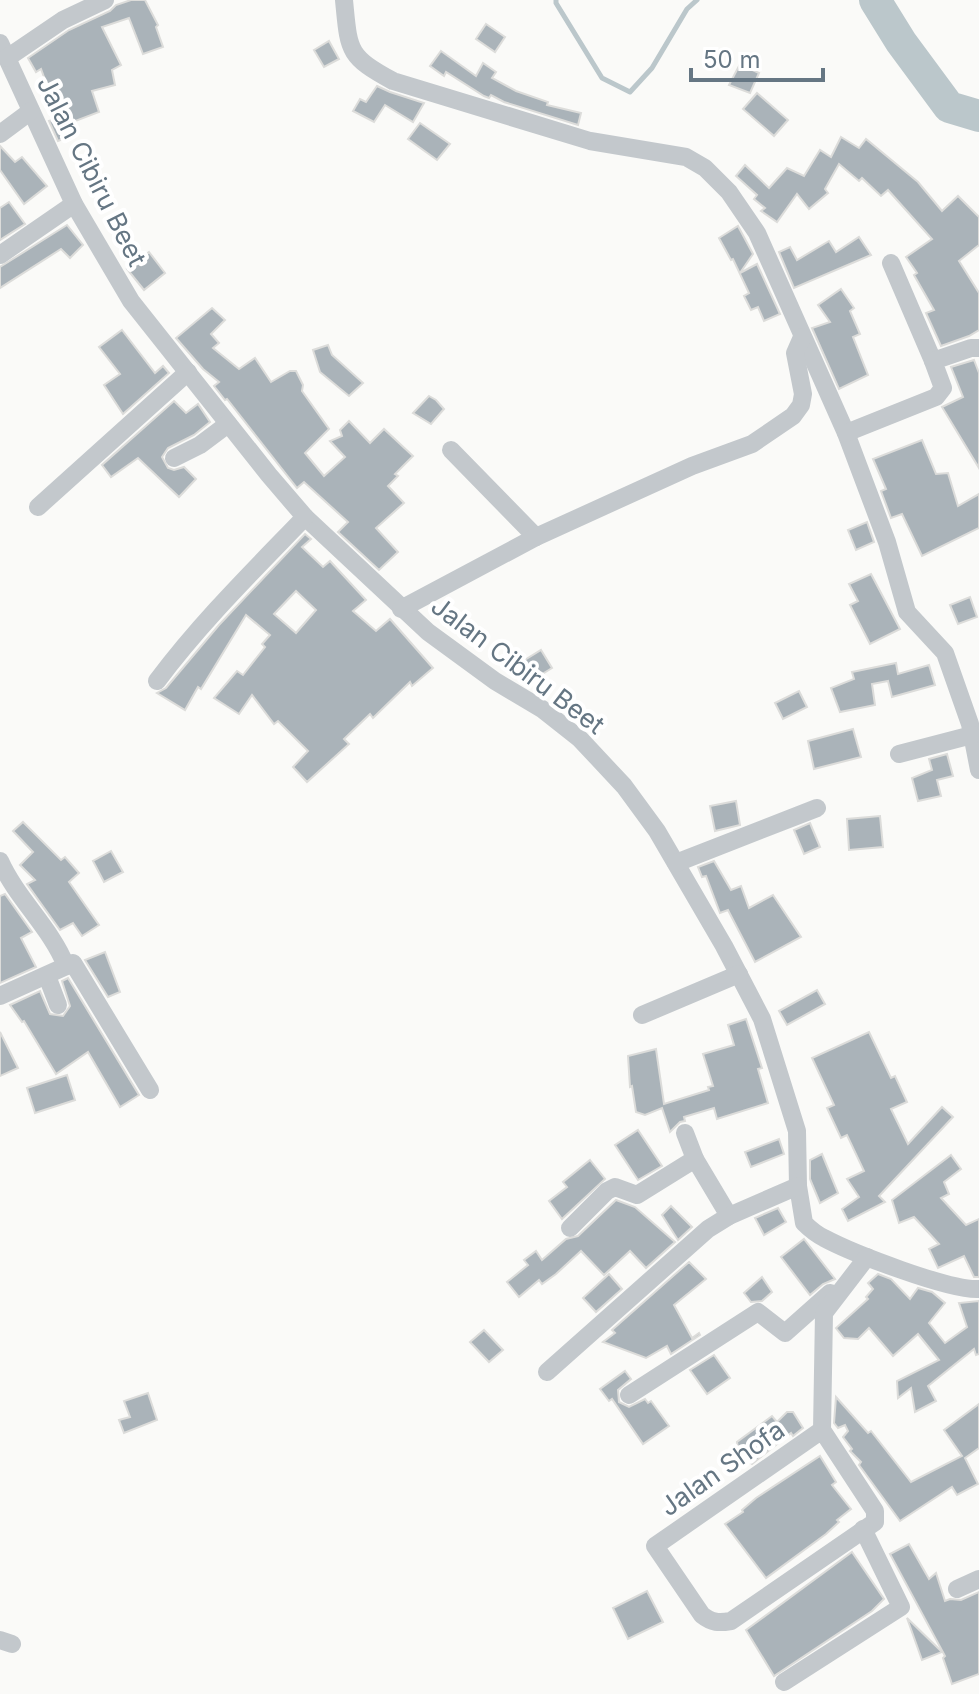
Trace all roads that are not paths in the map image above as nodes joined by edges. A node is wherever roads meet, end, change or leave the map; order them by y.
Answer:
1 (105, 0) edge
2 (344, 0) edge
3 (3, 50) edge
4 (31, 111) junction
5 (0, 134) edge
6 (74, 204) junction
7 (0, 255) edge
8 (891, 263) dead end
9 (802, 337) junction
10 (979, 348) edge
11 (933, 361) junction
12 (188, 372) junction
13 (228, 424) junction
14 (846, 433) junction
15 (451, 450) dead end
16 (174, 458) dead end
17 (38, 507) dead end
18 (305, 517) junction
19 (536, 537) junction
20 (401, 609) junction
21 (157, 681) dead end
22 (974, 727) edge
23 (899, 754) dead end
24 (979, 770) edge
25 (817, 808) dead end
26 (0, 861) edge
27 (676, 863) junction
28 (66, 966) junction
29 (739, 974) junction
30 (47, 976) junction
31 (0, 996) edge
32 (58, 1005) dead end
33 (642, 1015) dead end
34 (150, 1090) dead end
35 (685, 1133) dead end
36 (695, 1159) junction
37 (798, 1186) junction
38 (729, 1216) junction
39 (570, 1228) dead end
40 (867, 1257) junction
41 (979, 1289) edge
42 (842, 1290) junction
43 (547, 1372) dead end
44 (629, 1395) dead end
45 (822, 1430) junction
46 (863, 1529) junction
47 (979, 1579) edge
48 (957, 1589) dead end
49 (784, 1682) dead end

1 - 3 street
2 - 9 street
3 - 4 street, Jalan Cibiru Beet
4 - 5 street
4 - 6 street, Jalan Cibiru Beet
6 - 7 street
6 - 12 street, Jalan Cibiru Beet
8 - 11 street
9 - 14 street
9 - 19 street
10 - 11 street
11 - 14 street
12 - 13 street, Jalan Cibiru Beet
12 - 17 street
13 - 16 street
13 - 18 street, Jalan Cibiru Beet
14 - 22 street
15 - 19 street
18 - 20 street, Jalan Cibiru Beet
18 - 21 street
19 - 20 street
20 - 27 street, Jalan Cibiru Beet
22 - 23 street
22 - 24 street
25 - 27 street
26 - 28 street
27 - 29 street, Jalan Cibiru Beet
28 - 30 street
28 - 34 street
29 - 33 street
29 - 37 street, Jalan Cibiru Beet
30 - 31 street
30 - 32 street
35 - 36 street
36 - 38 street
36 - 39 street
37 - 38 street
37 - 40 street, Jalan Cibiru Beet
38 - 43 street
40 - 41 street, Jalan Cibiru Beet
40 - 42 street
42 - 44 street
42 - 45 street
45 - 46 street
45 - 46 street, Jalan Shofa
46 - 49 street
47 - 48 street

